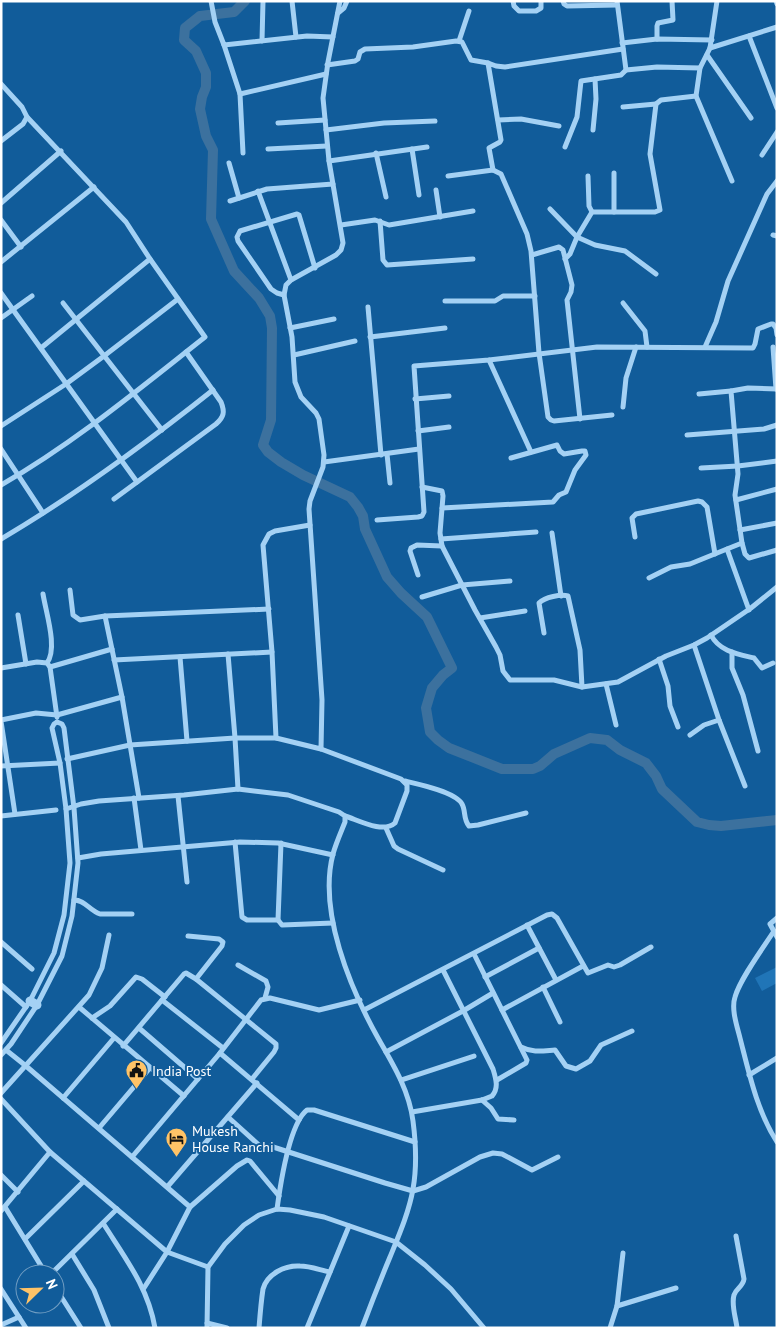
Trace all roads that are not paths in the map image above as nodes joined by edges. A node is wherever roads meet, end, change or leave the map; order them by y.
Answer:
1 (211, 1) edge
2 (263, 1) edge
3 (292, 1) edge
4 (340, 1) edge
5 (347, 1) edge
6 (513, 1) edge
7 (541, 1) edge
8 (563, 1) edge
9 (672, 1) edge
10 (717, 1) edge
11 (598, 3) edge
12 (617, 3) edge
13 (469, 11) dead end
14 (338, 13) junction
15 (777, 27) edge
16 (749, 36) junction
17 (296, 37) junction
18 (333, 37) junction
19 (657, 39) junction
20 (712, 40) junction
21 (262, 41) junction
22 (459, 41) junction
23 (224, 45) junction
24 (623, 46) junction
25 (710, 48) junction
26 (707, 55) junction
27 (488, 63) junction
28 (327, 65) junction
29 (700, 68) junction
30 (626, 70) junction
31 (326, 74) junction
32 (595, 79) junction
33 (1, 84) edge
34 (240, 94) junction
35 (696, 96) junction
36 (656, 104) junction
37 (623, 107) dead end
38 (777, 108) edge
39 (27, 117) junction
40 (751, 118) dead end
41 (325, 120) junction
42 (498, 120) junction
43 (435, 121) dead end
44 (278, 123) dead end
45 (559, 126) dead end
46 (326, 130) junction
47 (593, 130) dead end
48 (777, 132) edge
49 (1, 141) edge
50 (328, 146) junction
51 (427, 147) dead end
52 (565, 147) dead end
53 (268, 149) dead end
54 (412, 149) junction
55 (60, 151) junction
56 (243, 153) dead end
57 (376, 153) junction
58 (762, 155) dead end
59 (329, 161) junction
60 (229, 163) dead end
61 (493, 170) junction
62 (614, 173) dead end
63 (448, 176) dead end
64 (588, 176) dead end
65 (732, 181) dead end
66 (777, 181) edge
67 (333, 184) junction
68 (94, 187) junction
69 (436, 190) dead end
70 (258, 191) junction
71 (419, 194) dead end
72 (386, 197) dead end
73 (239, 198) junction
74 (230, 201) dead end
75 (1, 203) edge
76 (550, 209) dead end
77 (473, 212) dead end
78 (592, 212) junction
79 (614, 212) junction
80 (440, 217) junction
81 (1, 220) edge
82 (380, 221) junction
83 (269, 222) junction
84 (341, 225) junction
85 (578, 237) junction
86 (21, 247) junction
87 (532, 255) junction
88 (473, 259) dead end
89 (565, 259) junction
90 (150, 260) junction
91 (1, 262) edge
92 (315, 268) junction
93 (656, 274) dead end
94 (291, 280) junction
95 (1, 293) edge
96 (32, 296) dead end
97 (284, 296) junction
98 (535, 296) junction
99 (178, 299) junction
100 (445, 301) dead end
101 (63, 303) dead end
102 (623, 303) dead end
103 (368, 307) dead end
104 (13, 310) junction
105 (1, 318) edge
106 (334, 319) dead end
107 (77, 320) junction
108 (290, 328) junction
109 (445, 328) dead end
110 (777, 335) edge
111 (370, 337) junction
112 (355, 341) dead end
113 (636, 347) junction
114 (647, 347) junction
115 (705, 347) junction
116 (773, 347) dead end
117 (41, 348) junction
118 (572, 349) junction
119 (186, 352) junction
120 (539, 353) junction
121 (294, 355) junction
122 (104, 356) junction
123 (489, 360) junction
124 (66, 384) junction
125 (776, 389) edge
126 (213, 390) junction
127 (732, 391) junction
128 (133, 393) junction
129 (699, 394) dead end
130 (450, 396) dead end
131 (415, 399) junction
132 (623, 407) dead end
133 (612, 415) dead end
134 (580, 419) junction
135 (94, 423) junction
136 (777, 425) edge
137 (1, 426) edge
138 (449, 427) dead end
139 (162, 430) junction
140 (418, 431) junction
141 (735, 432) junction
142 (687, 435) dead end
143 (1, 449) edge
144 (419, 449) junction
145 (531, 452) junction
146 (384, 454) junction
147 (511, 458) dead end
148 (122, 461) junction
149 (777, 461) edge
150 (324, 465) junction
151 (738, 466) junction
152 (701, 468) dead end
153 (18, 474) junction
154 (137, 482) junction
155 (390, 483) dead end
156 (1, 485) edge
157 (422, 487) junction
158 (777, 489) edge
159 (114, 499) dead end
160 (736, 500) junction
161 (442, 508) junction
162 (43, 513) junction
163 (378, 520) dead end
164 (777, 523) edge
165 (310, 525) junction
166 (740, 530) junction
167 (536, 532) dead end
168 (552, 533) dead end
169 (635, 537) dead end
170 (1, 539) edge
171 (441, 539) junction
172 (742, 544) junction
173 (442, 546) junction
174 (727, 549) junction
175 (777, 550) edge
176 (715, 554) junction
177 (418, 574) dead end
178 (648, 578) dead end
179 (510, 581) dead end
180 (462, 585) junction
181 (777, 587) edge
182 (70, 590) dead end
183 (43, 594) dead end
184 (561, 596) junction
185 (422, 597) dead end
186 (269, 609) junction
187 (749, 610) junction
188 (525, 611) dead end
189 (18, 615) dead end
190 (105, 616) junction
191 (480, 618) junction
192 (544, 633) dead end
193 (711, 635) junction
194 (694, 645) junction
195 (112, 650) junction
196 (272, 652) junction
197 (732, 652) junction
198 (228, 654) junction
199 (180, 657) junction
200 (659, 659) junction
201 (114, 660) junction
202 (773, 663) dead end
203 (26, 664) junction
204 (48, 665) junction
205 (1, 668) edge
206 (606, 684) junction
207 (582, 687) junction
208 (122, 697) junction
209 (57, 715) junction
210 (720, 720) junction
211 (1, 721) edge
212 (58, 722) junction
213 (616, 725) dead end
214 (678, 727) dead end
215 (690, 735) dead end
216 (235, 738) junction
217 (276, 738) junction
218 (187, 741) junction
219 (130, 745) junction
220 (321, 749) junction
221 (758, 751) dead end
222 (67, 759) junction
223 (60, 764) junction
224 (4, 766) edge
225 (404, 781) junction
226 (745, 786) dead end
227 (238, 789) junction
228 (178, 796) junction
229 (137, 798) junction
230 (74, 808) junction
231 (56, 810) dead end
232 (66, 810) junction
233 (526, 813) dead end
234 (15, 814) junction
235 (1, 816) edge
236 (344, 816) junction
237 (386, 828) junction
238 (235, 842) junction
239 (280, 843) junction
240 (183, 845) junction
241 (141, 850) junction
242 (333, 855) junction
243 (78, 858) junction
244 (443, 870) dead end
245 (187, 882) dead end
246 (74, 900) junction
247 (132, 914) dead end
248 (777, 918) edge
249 (278, 920) junction
250 (333, 923) junction
251 (527, 925) junction
252 (775, 934) edge
253 (110, 936) dead end
254 (188, 936) dead end
255 (1, 942) edge
256 (651, 947) dead end
257 (539, 948) junction
258 (474, 954) junction
259 (238, 964) dead end
260 (583, 966) junction
261 (32, 968) dead end
262 (442, 970) junction
263 (485, 977) junction
264 (196, 979) junction
265 (556, 980) junction
266 (1, 985) edge
267 (543, 987) junction
268 (493, 993) junction
269 (163, 998) junction
270 (264, 998) junction
271 (360, 1000) junction
272 (31, 1004) junction
273 (79, 1007) junction
274 (364, 1010) junction
275 (502, 1010) junction
276 (463, 1011) junction
277 (92, 1018) junction
278 (247, 1019) junction
279 (560, 1022) dead end
280 (138, 1028) junction
281 (632, 1031) dead end
282 (114, 1038) junction
283 (2, 1039) edge
284 (123, 1046) junction
285 (521, 1047) junction
286 (6, 1050) junction
287 (221, 1051) junction
288 (386, 1052) junction
289 (1, 1055) edge
290 (474, 1056) dead end
291 (777, 1058) edge
292 (26, 1066) junction
293 (150, 1068) junction
294 (749, 1075) junction
295 (198, 1079) junction
296 (252, 1079) junction
297 (401, 1080) junction
298 (496, 1080) junction
299 (257, 1083) junction
300 (1, 1093) edge
301 (184, 1096) junction
302 (64, 1098) junction
303 (1, 1099) edge
304 (482, 1100) junction
305 (412, 1112) junction
306 (228, 1117) junction
307 (299, 1120) junction
308 (514, 1120) dead end
309 (99, 1128) junction
310 (774, 1132) edge
311 (415, 1142) junction
312 (777, 1142) edge
313 (260, 1146) dead end
314 (270, 1146) dead end
315 (50, 1152) junction
316 (288, 1152) junction
317 (132, 1157) junction
318 (558, 1157) dead end
319 (1, 1175) edge
320 (84, 1181) junction
321 (168, 1186) junction
322 (413, 1191) junction
323 (18, 1192) junction
324 (279, 1196) junction
325 (190, 1207) junction
326 (3, 1209) edge
327 (118, 1209) junction
328 (277, 1209) junction
329 (103, 1223) junction
330 (349, 1226) junction
331 (736, 1236) dead end
332 (25, 1239) junction
333 (396, 1242) junction
334 (167, 1252) junction
335 (623, 1252) dead end
336 (72, 1254) junction
337 (40, 1264) edge
338 (62, 1264) edge
339 (208, 1267) junction
340 (330, 1272) junction
341 (144, 1288) junction
342 (676, 1288) dead end
343 (1, 1289) edge
344 (65, 1303) edge
345 (617, 1306) junction
346 (19, 1317) junction
347 (1, 1325) edge
348 (207, 1326) edge
349 (26, 1328) edge
350 (81, 1328) edge
351 (109, 1328) edge
352 (155, 1328) edge
353 (226, 1328) edge
354 (259, 1328) edge
355 (307, 1328) edge
356 (362, 1328) edge
357 (484, 1328) edge
358 (610, 1328) edge
359 (737, 1328) edge

1 - 23 street
2 - 21 street
3 - 17 street
4 - 14 street
5 - 14 street
6 - 7 street
8 - 11 street
9 - 19 street
10 - 20 street
11 - 12 street
12 - 24 street
13 - 22 street
14 - 18 street
15 - 16 street
16 - 25 street
16 - 38 street
17 - 18 street
17 - 21 street
18 - 28 street
19 - 20 street
19 - 24 street
20 - 25 street
21 - 23 street
22 - 27 street
22 - 28 street
23 - 34 street
24 - 27 street
24 - 30 street
25 - 26 street
26 - 29 street
26 - 40 street
27 - 42 street
28 - 31 street
29 - 30 street
29 - 35 street
30 - 32 street
31 - 34 street
31 - 41 street
32 - 47 street
32 - 52 street
33 - 39 street
34 - 56 street
35 - 36 street
35 - 65 street
36 - 37 street
36 - 79 street
39 - 49 street
39 - 55 street
41 - 44 street
41 - 46 street
42 - 45 street
42 - 61 street
43 - 46 street
46 - 50 street
48 - 58 street
50 - 53 street
50 - 59 street
51 - 54 street
54 - 57 street
54 - 71 street
55 - 68 street
55 - 75 street
57 - 59 street
57 - 72 street
59 - 67 street
60 - 73 street
61 - 63 street
61 - 87 street
62 - 79 street
64 - 78 street
66 - 115 street
67 - 70 street
67 - 84 street
68 - 86 street
68 - 90 street
69 - 80 street
70 - 73 street
70 - 83 street
73 - 74 street
76 - 85 street
77 - 80 street
78 - 79 street
78 - 85 street
80 - 82 street
81 - 86 street
82 - 84 street
82 - 88 street
83 - 92 street
83 - 94 street
83 - 97 street
84 - 92 street
85 - 89 street
85 - 93 street
86 - 91 street
87 - 89 street
87 - 98 street
89 - 118 street
90 - 99 street
90 - 107 street
92 - 94 street
94 - 97 street
95 - 104 street
96 - 104 street
97 - 108 street
98 - 100 street
98 - 120 street
99 - 119 street
99 - 122 street
101 - 107 street
102 - 114 street
103 - 111 street
104 - 105 street
104 - 117 street
106 - 108 street
107 - 117 street
107 - 122 street
108 - 121 street
109 - 111 street
110 - 115 street
111 - 146 street
112 - 121 street
113 - 114 street
113 - 118 street
113 - 132 street
114 - 115 street
116 - 125 street
117 - 124 street
118 - 120 street
118 - 134 street
119 - 126 street
119 - 128 street
120 - 123 street
120 - 134 street
121 - 150 street
122 - 124 street
122 - 128 street
123 - 131 street
123 - 145 street
124 - 135 street
124 - 137 street
125 - 127 street
126 - 139 street
126 - 154 street
127 - 129 street
127 - 141 street
128 - 135 street
128 - 139 street
130 - 131 street
131 - 140 street
133 - 134 street
135 - 148 street
135 - 153 street
136 - 141 street
138 - 140 street
139 - 148 street
140 - 144 street
141 - 142 street
141 - 151 street
143 - 153 street
144 - 146 street
144 - 157 street
145 - 147 street
145 - 161 street
146 - 150 street
146 - 155 street
148 - 154 street
148 - 162 street
149 - 151 street
150 - 165 street
151 - 152 street
151 - 160 street
153 - 156 street
153 - 162 street
154 - 159 street
157 - 161 street
157 - 163 street
158 - 160 street
160 - 166 street
161 - 171 street
162 - 170 street
164 - 166 street
165 - 186 street
165 - 220 street
166 - 172 street
167 - 171 street
168 - 184 street
169 - 176 street
171 - 173 street
172 - 174 street
172 - 175 street
173 - 177 street
173 - 180 street
174 - 176 street
174 - 187 street
176 - 178 street
179 - 180 street
180 - 185 street
180 - 191 street
181 - 187 street
182 - 190 street
183 - 204 street
184 - 192 street
184 - 207 street
186 - 190 street
186 - 196 street
187 - 193 street
188 - 191 street
189 - 203 street
190 - 195 street
191 - 207 street
193 - 194 street
193 - 197 street
194 - 200 street
194 - 210 street
195 - 201 street
195 - 204 street
196 - 198 street
196 - 217 street
197 - 202 street
197 - 221 street
198 - 199 street
198 - 216 street
199 - 201 street
199 - 218 street
200 - 206 street
200 - 214 street
201 - 208 street
203 - 204 street
203 - 205 street
204 - 209 street
206 - 207 street
206 - 213 street
208 - 209 street
208 - 219 street
209 - 211 street
209 - 212 street
210 - 215 street
210 - 226 street
211 - 224 street
212 - 222 street
212 - 223 street
216 - 217 street
216 - 218 street
216 - 227 street
217 - 220 street
218 - 219 street
219 - 222 street
219 - 229 street
220 - 225 street
222 - 230 street
223 - 224 street
223 - 232 street
224 - 234 street
225 - 233 street
225 - 237 street
227 - 228 street
227 - 236 street
228 - 229 street
228 - 240 street
229 - 230 street
229 - 241 street
230 - 232 street
230 - 243 street
231 - 234 street
232 - 272 street
234 - 235 street
236 - 237 street
236 - 242 street
237 - 244 street
238 - 239 street
238 - 240 street
238 - 249 street
239 - 242 street
239 - 249 street
240 - 241 street
240 - 245 street
241 - 243 street
242 - 250 street
243 - 246 street
246 - 247 street
246 - 272 street
248 - 252 street
249 - 250 street
250 - 271 street
251 - 257 street
251 - 258 street
251 - 260 street
252 - 294 street
253 - 273 street
254 - 264 street
255 - 261 street
256 - 260 street
257 - 263 street
257 - 265 street
258 - 262 street
258 - 263 street
259 - 270 street
260 - 265 street
262 - 274 street
262 - 276 street
263 - 268 street
264 - 269 street
264 - 278 street
265 - 267 street
266 - 272 street
267 - 275 street
267 - 279 street
268 - 275 street
268 - 276 street
269 - 277 street
269 - 280 street
269 - 287 street
270 - 271 street
270 - 278 street
271 - 274 street
272 - 283 street
272 - 286 street
273 - 277 street
273 - 292 street
274 - 288 street
275 - 285 street
276 - 288 street
276 - 298 street
277 - 282 street
278 - 287 street
278 - 296 street
280 - 284 street
280 - 295 street
281 - 285 street
282 - 284 street
282 - 302 street
284 - 293 street
285 - 298 street
286 - 289 street
286 - 292 street
287 - 295 street
287 - 296 street
288 - 297 street
290 - 297 street
291 - 294 street
292 - 300 street
292 - 302 street
293 - 301 street
293 - 309 street
294 - 310 street
295 - 301 street
296 - 299 street
297 - 305 street
298 - 304 street
299 - 306 street
299 - 307 street
301 - 317 street
302 - 309 street
303 - 315 street
304 - 305 street
304 - 308 street
305 - 311 street
306 - 313 street
306 - 321 street
307 - 311 street
307 - 316 street
309 - 317 street
310 - 312 street
311 - 322 street
314 - 316 street
315 - 320 street
315 - 323 street
316 - 322 street
316 - 324 street
317 - 321 street
318 - 322 street
319 - 323 street
320 - 327 street
320 - 332 street
321 - 325 street
322 - 333 street
323 - 326 street
324 - 325 street
324 - 328 street
325 - 334 street
326 - 332 street
327 - 329 street
327 - 334 street
328 - 330 street
328 - 339 street
329 - 336 street
329 - 341 street
330 - 333 street
330 - 340 street
331 - 359 street
332 - 337 street
333 - 356 street
333 - 357 street
334 - 339 street
334 - 341 street
335 - 345 street
336 - 338 street
336 - 351 street
339 - 348 street
340 - 354 street
340 - 355 street
341 - 352 street
342 - 345 street
343 - 346 street
344 - 350 street
345 - 358 street
346 - 347 street
346 - 349 street
348 - 353 street

